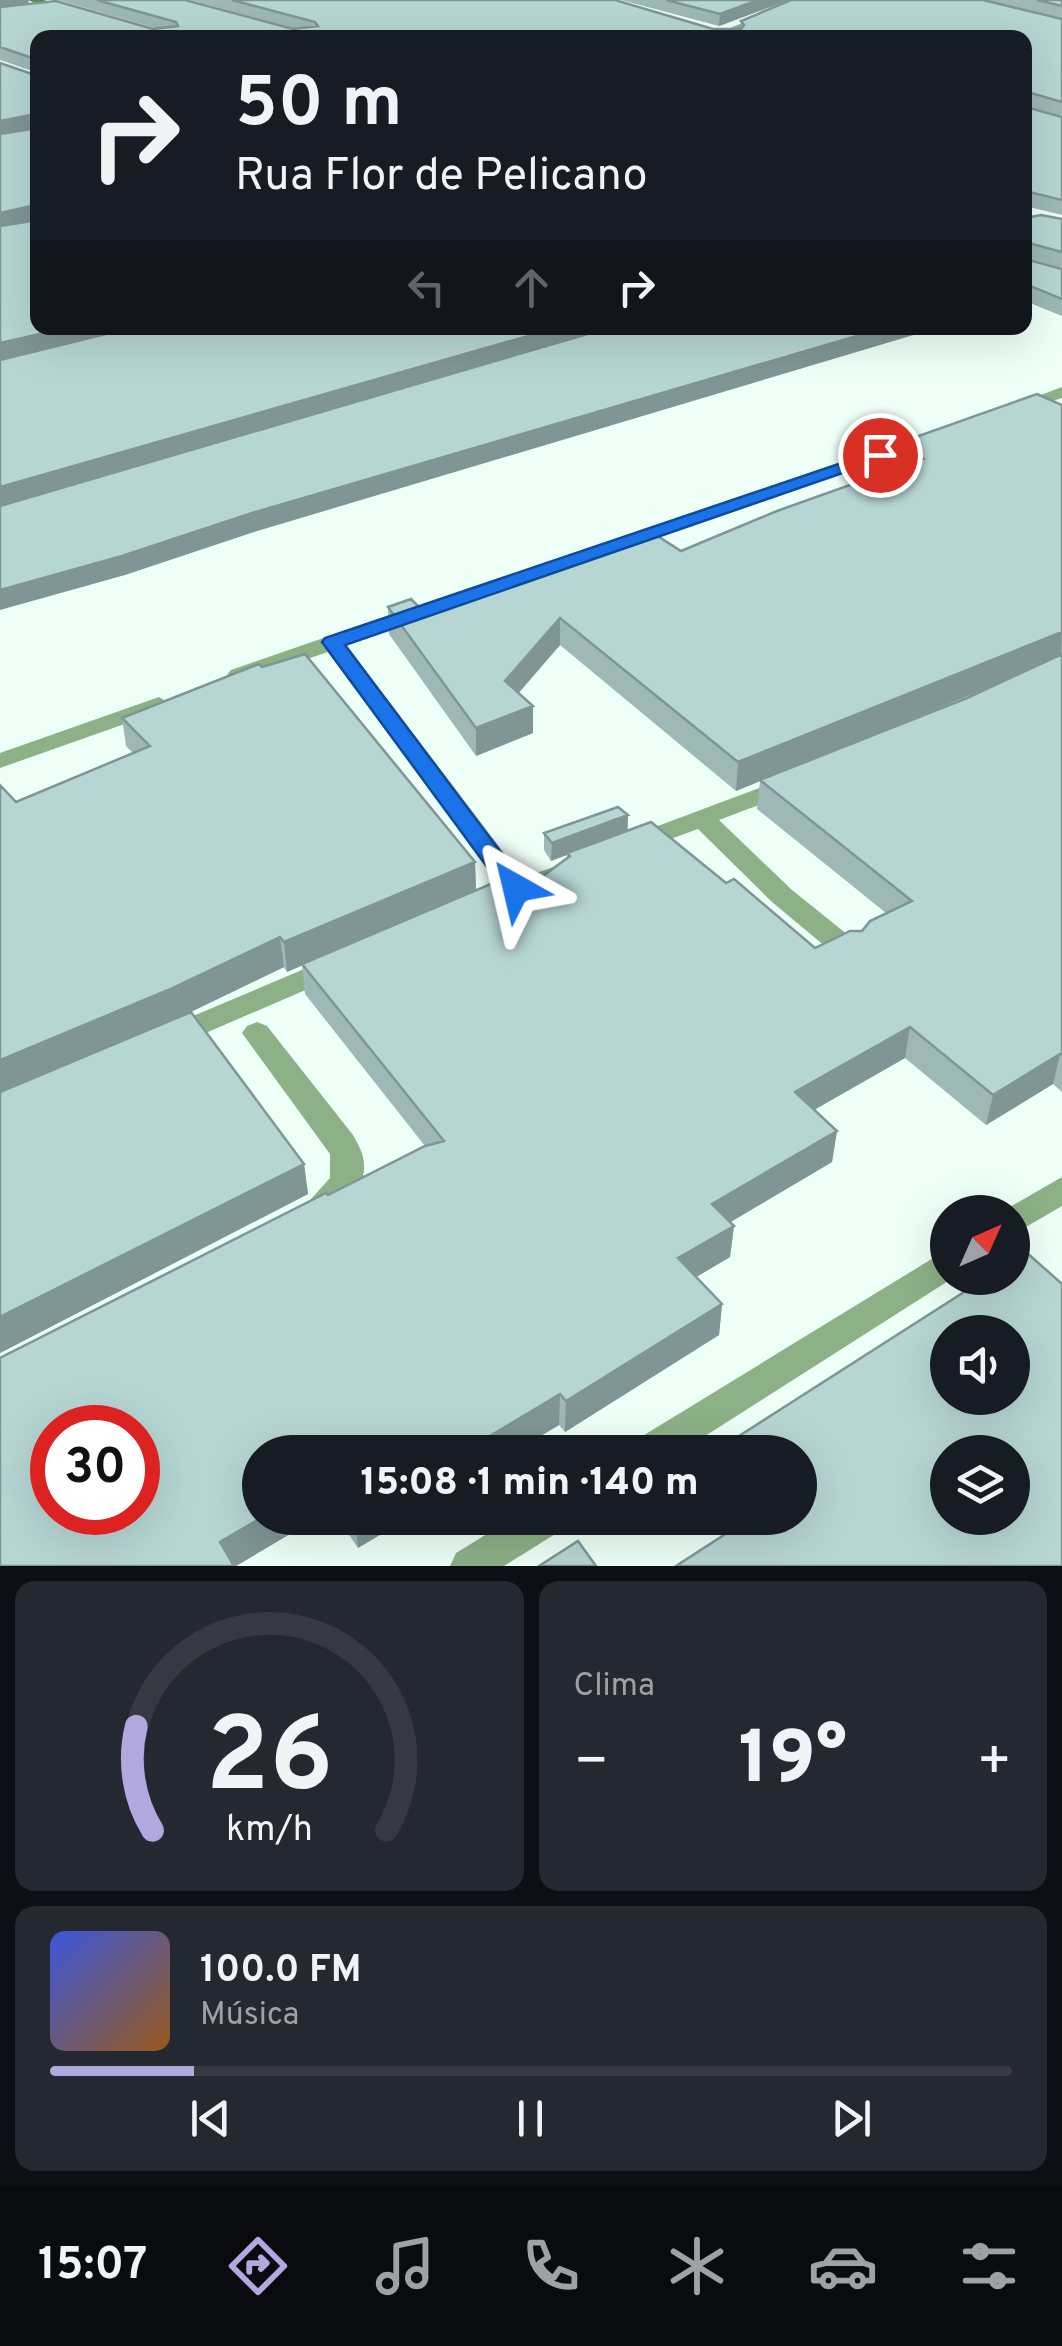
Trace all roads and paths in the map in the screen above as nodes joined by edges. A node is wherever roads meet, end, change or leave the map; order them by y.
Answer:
1 (32, 0) edge
2 (810, 0) edge
3 (56, 7) junction
4 (19, 11) edge
5 (95, 17) edge
6 (720, 30) edge
7 (1062, 392) edge
8 (989, 417) edge
9 (953, 430) edge
10 (606, 548) edge
11 (442, 604) edge
12 (332, 642) junction
13 (220, 682) edge
14 (182, 696) edge
15 (0, 762) edge
16 (820, 773) edge
17 (702, 818) junction
18 (516, 888) junction
19 (450, 917) edge
20 (848, 950) edge
21 (358, 956) edge
22 (257, 1033) dead end
23 (146, 1048) edge
24 (1062, 1190) edge
25 (1030, 1210) edge
26 (297, 1220) edge
27 (930, 1274) edge
28 (676, 1435) edge
29 (519, 1535) edge
30 (470, 1566) edge

1 - 3 main road
2 - 6 street
3 - 4 street
3 - 5 main road
7 - 8 street
9 - 10 street
11 - 12 street
12 - 13 street
12 - 18 street
14 - 15 street
16 - 17 street
17 - 18 street
17 - 20 street
18 - 19 street
21 - 23 street
22 - 26 street
24 - 25 street
27 - 28 street
29 - 30 street

